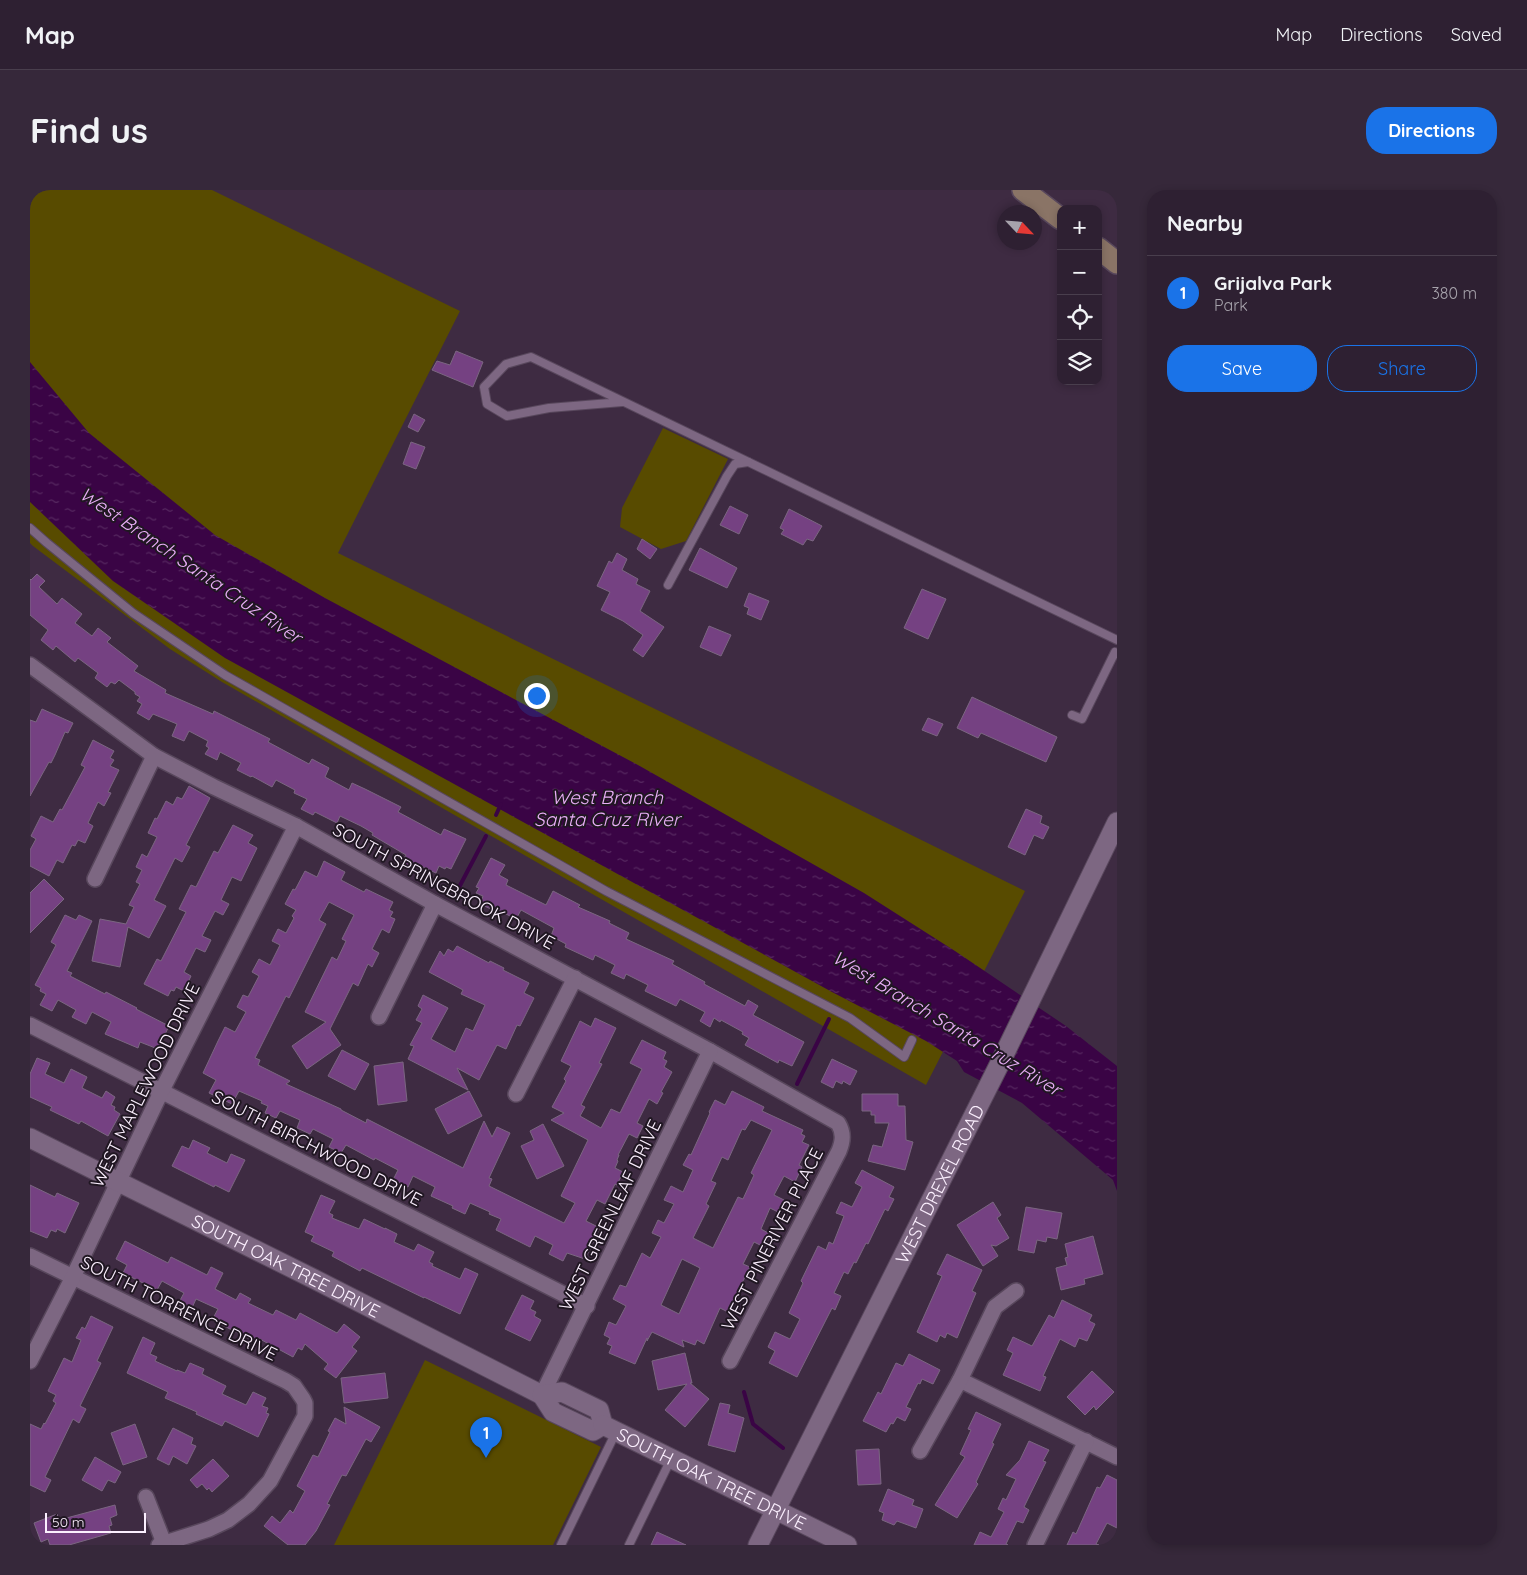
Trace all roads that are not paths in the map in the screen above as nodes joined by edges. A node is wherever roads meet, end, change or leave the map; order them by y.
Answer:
1 (1023, 190) edge
2 (1057, 216) edge
3 (1101, 250) edge
4 (1117, 263) edge
5 (622, 402) junction
6 (748, 462) junction
7 (30, 528) edge
8 (668, 585) dead end
9 (1117, 640) edge
10 (1117, 654) edge
11 (30, 665) edge
12 (1072, 715) dead end
13 (154, 756) junction
14 (1117, 822) edge
15 (296, 826) junction
16 (95, 879) dead end
17 (435, 904) junction
18 (575, 978) junction
19 (379, 1017) dead end
20 (30, 1025) edge
21 (912, 1040) dead end
22 (710, 1050) junction
23 (162, 1090) junction
24 (516, 1094) dead end
25 (848, 1132) joint
26 (30, 1138) edge
27 (118, 1181) junction
28 (30, 1256) edge
29 (73, 1277) junction
30 (1016, 1291) dead end
31 (587, 1306) junction
32 (30, 1361) edge
33 (730, 1361) dead end
34 (960, 1380) junction
35 (542, 1395) junction
36 (610, 1428) junction
37 (1086, 1441) junction
38 (920, 1451) dead end
39 (1117, 1457) edge
40 (670, 1458) junction
41 (146, 1497) dead end
42 (775, 1510) junction
43 (162, 1544) edge
44 (561, 1545) edge
45 (629, 1545) edge
46 (758, 1545) edge
47 (847, 1545) edge
48 (1035, 1545) edge

1 - 2 main road
3 - 4 main road
5 - 5 lane
5 - 6 lane
6 - 8 lane
6 - 9 lane
7 - 21 lane
10 - 12 lane
11 - 13 street, SOUTH SPRINGBROOK DRIVE
13 - 15 street, SOUTH SPRINGBROOK DRIVE
13 - 16 street
14 - 42 street, WEST DREXEL ROAD
15 - 17 street, SOUTH SPRINGBROOK DRIVE
15 - 23 street, WEST MAPLEWOOD DRIVE
17 - 18 street, SOUTH SPRINGBROOK DRIVE
17 - 19 street
18 - 22 street, SOUTH SPRINGBROOK DRIVE
18 - 24 street
20 - 23 street, SOUTH BIRCHWOOD DRIVE
22 - 25 street, SOUTH SPRINGBROOK DRIVE
22 - 31 street, WEST GREENLEAF DRIVE
23 - 27 street, WEST MAPLEWOOD DRIVE
23 - 31 street, SOUTH BIRCHWOOD DRIVE
25 - 33 street, WEST PINERIVER PLACE
26 - 27 street, SOUTH OAK TREE DRIVE
27 - 29 street, WEST MAPLEWOOD DRIVE
27 - 35 street, SOUTH OAK TREE DRIVE
28 - 29 street, SOUTH TORRENCE DRIVE
29 - 32 street, WEST MAPLEWOOD DRIVE
29 - 43 street, SOUTH TORRENCE DRIVE
30 - 34 street
31 - 35 street, WEST GREENLEAF DRIVE
34 - 37 street
34 - 38 street
35 - 36 street, SOUTH OAK TREE DRIVE
36 - 40 street, SOUTH OAK TREE DRIVE
36 - 44 lane
37 - 39 street
37 - 48 street
40 - 42 street, SOUTH OAK TREE DRIVE
40 - 45 lane
41 - 43 street
42 - 46 street, WEST DREXEL ROAD
42 - 47 street, SOUTH OAK TREE DRIVE

